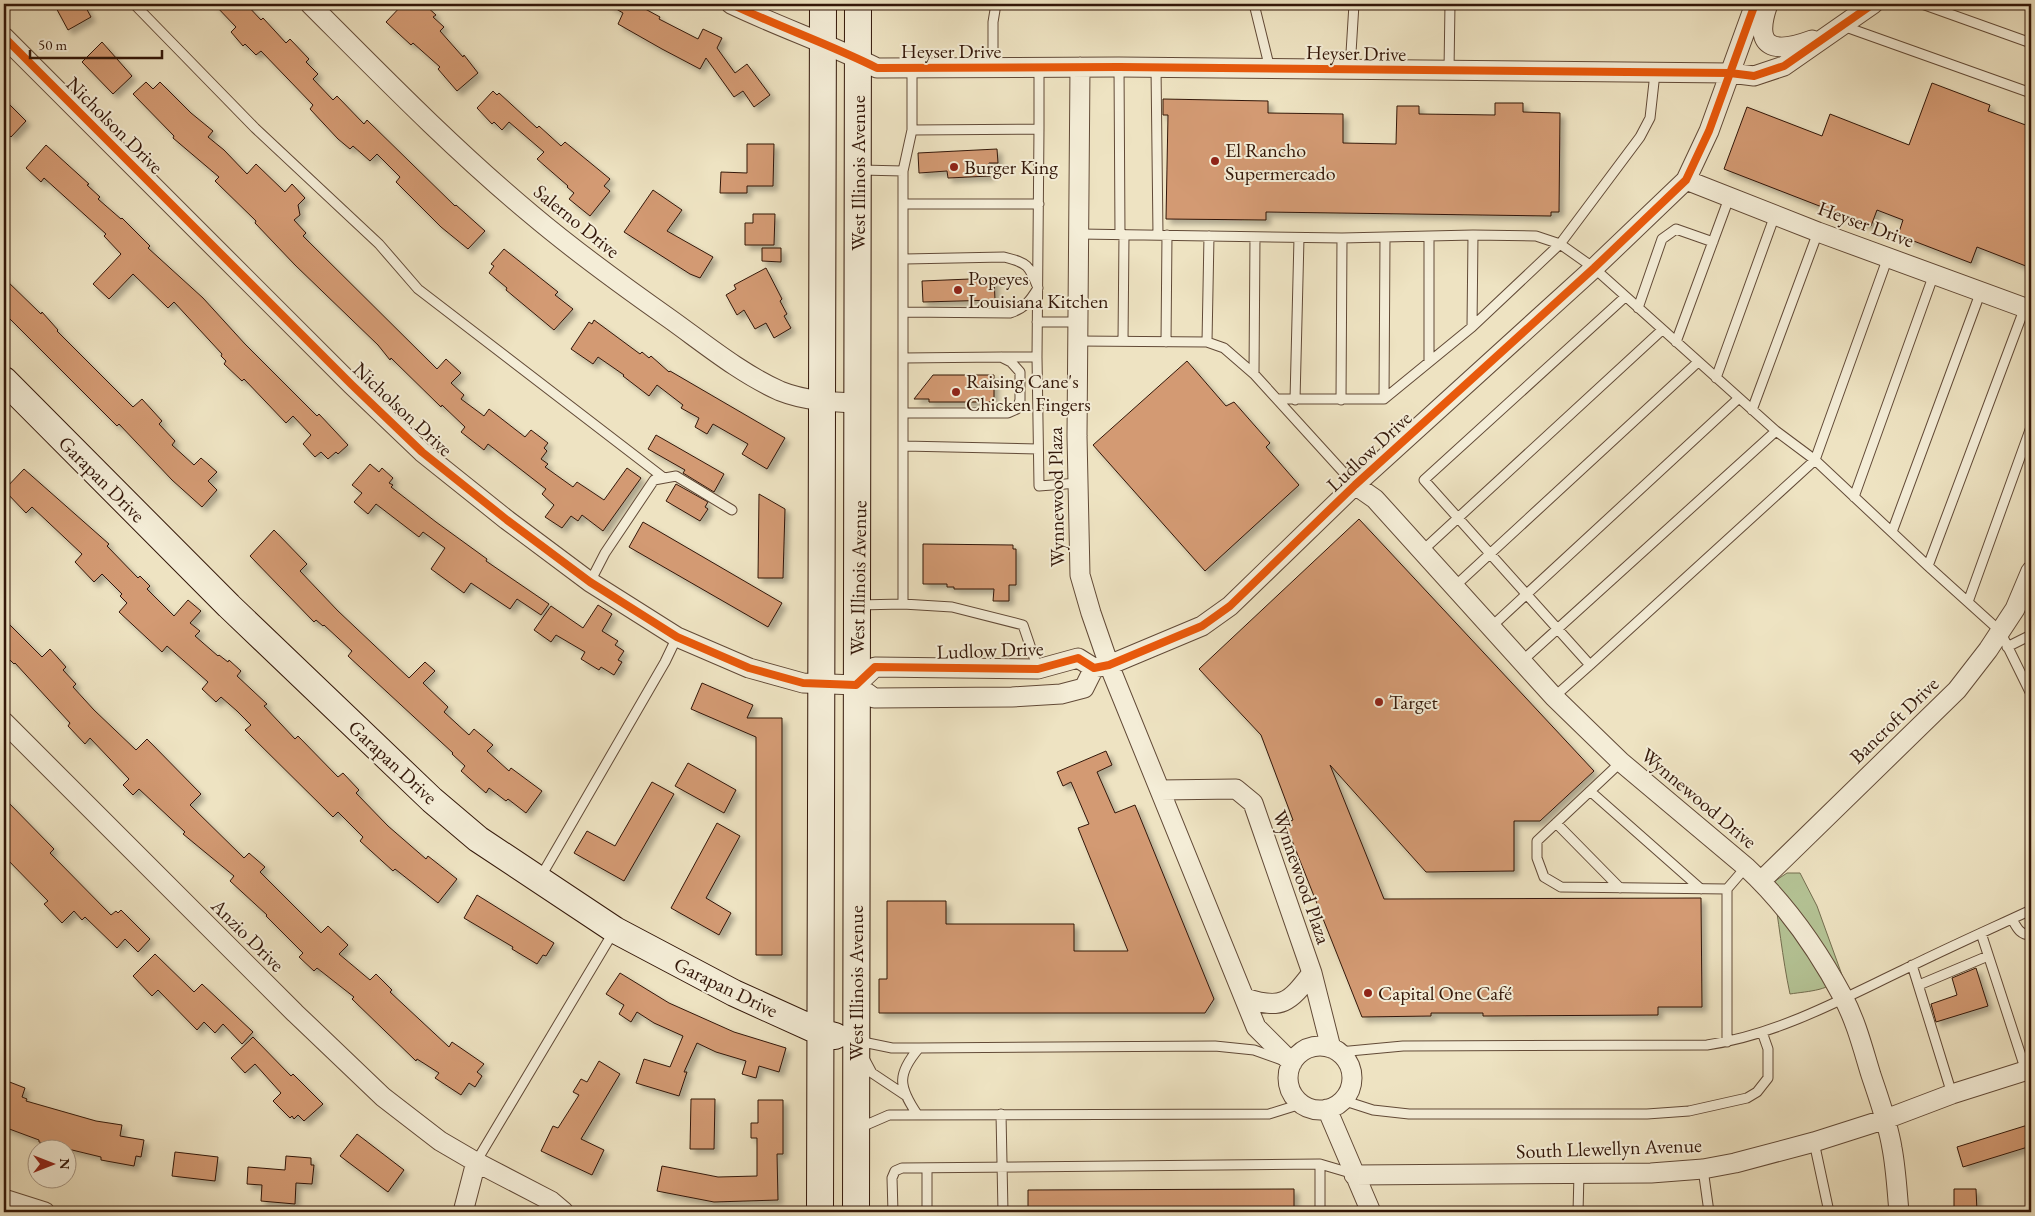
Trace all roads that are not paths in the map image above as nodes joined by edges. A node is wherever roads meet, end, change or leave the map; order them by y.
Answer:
1 (134, 4) edge
2 (310, 4) edge
3 (731, 4) edge
4 (823, 4) edge
5 (858, 4) edge
6 (996, 4) edge
7 (1254, 4) edge
8 (1354, 4) edge
9 (1450, 4) edge
10 (1755, 4) edge
11 (1768, 4) edge
12 (1873, 4) edge
13 (1922, 4) edge
14 (1837, 29) junction
15 (4, 37) edge
16 (822, 42) junction
17 (2031, 43) edge
18 (858, 59) junction
19 (1039, 67) junction
20 (1080, 67) junction
21 (912, 68) junction
22 (992, 68) junction
23 (1120, 68) junction
24 (1156, 68) junction
25 (1270, 69) junction
26 (1350, 70) junction
27 (1449, 70) junction
28 (1655, 73) junction
29 (1730, 73) junction
30 (2031, 93) edge
31 (1039, 129) junction
32 (912, 130) junction
33 (858, 170) junction
34 (903, 170) junction
35 (1686, 180) junction
36 (1729, 198) junction
37 (904, 204) junction
38 (1038, 204) junction
39 (1775, 215) junction
40 (1818, 232) junction
41 (1080, 234) junction
42 (1122, 235) junction
43 (1163, 235) junction
44 (1473, 235) junction
45 (1209, 236) junction
46 (1255, 237) junction
47 (1429, 237) junction
48 (1299, 238) junction
49 (1342, 238) junction
50 (1385, 238) junction
51 (1712, 242) junction
52 (1560, 244) junction
53 (1888, 256) junction
54 (904, 259) junction
55 (1594, 268) junction
56 (1934, 273) junction
57 (1038, 288) junction
58 (1981, 291) junction
59 (1626, 297) junction
60 (1638, 308) junction
61 (2028, 308) edge
62 (904, 312) junction
63 (1037, 322) junction
64 (1078, 322) junction
65 (1472, 327) junction
66 (1662, 330) junction
67 (1078, 341) junction
68 (1123, 341) junction
69 (1166, 342) junction
70 (1207, 342) junction
71 (1676, 342) junction
72 (1001, 357) junction
73 (1037, 357) junction
74 (904, 358) junction
75 (1429, 362) junction
76 (1698, 362) junction
77 (1254, 374) junction
78 (1716, 378) junction
79 (4, 380) edge
80 (1739, 398) junction
81 (1277, 399) junction
82 (1384, 399) junction
83 (1295, 400) junction
84 (1340, 400) junction
85 (823, 401) junction
86 (858, 402) junction
87 (1752, 410) junction
88 (904, 413) junction
89 (2031, 427) edge
90 (1776, 431) junction
91 (904, 446) junction
92 (1038, 449) junction
93 (1815, 460) junction
94 (664, 478) junction
95 (1078, 483) junction
96 (1356, 485) junction
97 (1854, 498) junction
98 (732, 510) dead end
99 (1458, 518) junction
100 (1892, 532) junction
101 (1421, 552) junction
102 (1490, 554) junction
103 (1928, 566) junction
104 (2030, 579) edge
105 (590, 582) junction
106 (1453, 587) junction
107 (1526, 594) junction
108 (1968, 602) junction
109 (903, 604) junction
110 (858, 605) junction
111 (1490, 628) junction
112 (1557, 629) junction
113 (2031, 635) edge
114 (677, 637) junction
115 (2004, 639) junction
116 (1521, 662) junction
117 (1590, 665) junction
118 (1101, 667) junction
119 (1038, 669) junction
120 (821, 684) junction
121 (856, 684) junction
122 (2030, 690) edge
123 (1554, 697) junction
124 (4, 722) edge
125 (1621, 762) junction
126 (1160, 790) junction
127 (1590, 791) junction
128 (1556, 823) junction
129 (1746, 867) junction
130 (538, 881) junction
131 (1761, 881) junction
132 (1620, 888) junction
133 (1701, 889) junction
134 (1727, 889) junction
135 (2031, 910) edge
136 (2012, 919) junction
137 (615, 930) junction
138 (1981, 933) junction
139 (2031, 935) edge
140 (1988, 956) junction
141 (1912, 965) junction
142 (1312, 973) junction
143 (1919, 985) junction
144 (1245, 998) junction
145 (1844, 998) junction
146 (820, 1032) junction
147 (1762, 1032) junction
148 (855, 1040) junction
149 (1727, 1042) junction
150 (920, 1048) junction
151 (1335, 1050) junction
152 (1291, 1063) junction
153 (2029, 1070) edge
154 (1952, 1094) junction
155 (904, 1096) junction
156 (1301, 1104) junction
157 (1334, 1105) junction
158 (917, 1114) junction
159 (1001, 1114) junction
160 (1886, 1119) junction
161 (857, 1129) junction
162 (1814, 1142) junction
163 (476, 1162) junction
164 (1320, 1164) junction
165 (1002, 1167) junction
166 (927, 1168) junction
167 (1703, 1169) junction
168 (1354, 1174) junction
169 (1579, 1174) junction
170 (4, 1199) edge
171 (36, 1211) edge
172 (463, 1212) edge
173 (564, 1212) edge
174 (820, 1212) edge
175 (856, 1212) edge
176 (893, 1212) edge
177 (927, 1212) edge
178 (1003, 1212) edge
179 (1320, 1212) edge
180 (1370, 1212) edge
181 (1578, 1212) edge
182 (1709, 1212) edge
183 (1829, 1212) edge
184 (1899, 1212) edge

1 - 94 lane
2 - 85 street, Salerno Drive
3 - 16 street
4 - 16 main road, West Illinois Avenue
5 - 18 main road, West Illinois Avenue
6 - 22 lane
7 - 25 lane
8 - 26 lane
9 - 27 lane
10 - 29 street, Ludlow Drive
11 - 14 street
12 - 14 street, Heyser Drive
13 - 17 lane
14 - 29 street, Heyser Drive
14 - 30 lane
15 - 105 street, Nicholson Drive
16 - 18 street, Heyser Drive
16 - 85 main road, West Illinois Avenue
18 - 21 street, Heyser Drive
18 - 33 main road, West Illinois Avenue
19 - 20 street, Heyser Drive
19 - 22 street, Heyser Drive
19 - 31 lane
20 - 23 street, Heyser Drive
20 - 41 street, Wynnewood Plaza
21 - 22 street, Heyser Drive
21 - 32 lane
23 - 24 street, Heyser Drive
23 - 42 lane
24 - 25 street, Heyser Drive
24 - 43 lane
25 - 26 street, Heyser Drive
26 - 27 street, Heyser Drive
27 - 28 street, Heyser Drive
28 - 29 street, Heyser Drive
28 - 52 lane
29 - 35 street, Ludlow Drive
31 - 32 lane
31 - 38 lane
32 - 34 lane
33 - 34 lane
33 - 86 main road, West Illinois Avenue
34 - 37 lane
35 - 36 street, Heyser Drive
35 - 55 street, Ludlow Drive
36 - 39 street, Heyser Drive
36 - 51 lane
37 - 38 lane
37 - 54 lane
38 - 57 lane
39 - 40 street, Heyser Drive
39 - 78 lane
40 - 53 street, Heyser Drive
40 - 87 lane
41 - 42 lane
41 - 64 street, Wynnewood Plaza
42 - 43 lane
42 - 68 lane
43 - 45 lane
43 - 69 lane
44 - 47 lane
44 - 52 lane
44 - 65 lane
45 - 46 lane
45 - 70 lane
46 - 48 lane
46 - 77 lane
47 - 50 lane
47 - 75 lane
48 - 49 lane
48 - 83 lane
49 - 50 lane
49 - 84 lane
50 - 82 lane
51 - 60 lane
51 - 71 lane
52 - 55 lane
52 - 65 lane
53 - 56 street, Heyser Drive
53 - 93 lane
54 - 57 lane
54 - 62 lane
55 - 59 lane
55 - 96 street, Ludlow Drive
56 - 58 street, Heyser Drive
56 - 97 lane
57 - 62 lane
57 - 63 lane
58 - 61 street, Heyser Drive
58 - 100 lane
59 - 60 lane
59 - 99 lane
60 - 66 lane
61 - 103 lane
62 - 74 lane
63 - 64 lane
63 - 73 lane
64 - 67 street, Wynnewood Plaza
65 - 75 lane
66 - 71 lane
66 - 99 lane
67 - 68 lane
67 - 95 street, Wynnewood Plaza
68 - 69 lane
69 - 70 lane
70 - 77 lane
71 - 76 lane
72 - 73 lane
72 - 74 lane
72 - 88 lane
73 - 92 lane
74 - 88 lane
75 - 82 lane
76 - 78 lane
76 - 102 lane
77 - 81 lane
78 - 80 lane
79 - 130 main road, Garapan Drive
80 - 87 lane
80 - 107 lane
81 - 83 lane
81 - 96 lane
82 - 84 lane
83 - 84 lane
85 - 86 street, Salerno Drive
85 - 120 main road, West Illinois Avenue
86 - 110 main road, West Illinois Avenue
87 - 90 lane
88 - 91 lane
89 - 108 lane
90 - 93 lane
90 - 112 lane
91 - 92 lane
91 - 109 lane
92 - 95 lane
93 - 97 lane
93 - 117 lane
94 - 98 lane
94 - 105 lane
95 - 118 street, Wynnewood Plaza
96 - 101 street, Wynnewood Drive
96 - 118 street, Ludlow Drive
97 - 100 lane
99 - 101 lane
99 - 102 lane
100 - 103 lane
101 - 106 street, Wynnewood Drive
102 - 106 lane
102 - 107 lane
103 - 108 lane
104 - 115 street, Bancroft Drive
105 - 114 street, Nicholson Drive
106 - 111 street, Wynnewood Drive
107 - 111 lane
107 - 112 lane
108 - 115 lane
109 - 110 lane
109 - 119 lane
110 - 121 main road, West Illinois Avenue
111 - 116 street, Wynnewood Drive
112 - 116 lane
112 - 117 lane
113 - 115 lane
114 - 120 street, Nicholson Drive
114 - 130 lane
115 - 122 lane
115 - 131 street, Bancroft Drive
116 - 123 street, Wynnewood Drive
117 - 123 lane
118 - 119 street, Ludlow Drive
118 - 121 street
118 - 126 street, Wynnewood Plaza
119 - 121 street, Ludlow Drive
120 - 121 street, Nicholson Drive
120 - 146 main road, West Illinois Avenue
121 - 148 main road, West Illinois Avenue
123 - 125 street, Wynnewood Drive
124 - 163 street, Anzio Drive
125 - 127 lane
125 - 129 street, Wynnewood Drive
126 - 142 street, Wynnewood Plaza
126 - 144 street, Wynnewood Plaza
127 - 128 lane
127 - 133 lane
128 - 132 lane
128 - 132 lane
129 - 131 street, Wynnewood Drive
129 - 134 lane
130 - 137 main road, Garapan Drive
131 - 145 street, Wynnewood Drive
132 - 133 lane
133 - 134 lane
134 - 149 lane
135 - 136 lane
136 - 138 lane
136 - 139 lane
137 - 146 main road, Garapan Drive
137 - 163 lane
138 - 140 lane
138 - 141 lane
140 - 143 lane
140 - 153 lane
141 - 143 lane
141 - 145 lane
142 - 144 street, Wynnewood Plaza
142 - 151 street, Wynnewood Plaza
143 - 154 lane
144 - 152 street, Wynnewood Plaza
145 - 147 lane
145 - 160 street, Wynnewood Drive
146 - 148 main road, Garapan Drive
146 - 174 main road, West Illinois Avenue
147 - 149 lane
147 - 157 lane
148 - 150 lane
148 - 155 lane
148 - 161 main road, West Illinois Avenue
149 - 151 lane
150 - 152 lane
150 - 155 lane
151 - 152 street
151 - 157 street
152 - 156 street
153 - 154 street, South Llewellyn Avenue
154 - 160 street, South Llewellyn Avenue
155 - 158 lane
156 - 157 street
156 - 159 lane
157 - 168 street
158 - 159 lane
158 - 161 lane
159 - 165 lane
160 - 162 street, South Llewellyn Avenue
160 - 184 street, Wynnewood Drive
161 - 175 main road, West Illinois Avenue
162 - 167 street, South Llewellyn Avenue
162 - 183 lane
163 - 172 street
163 - 173 street, Anzio Drive
164 - 165 lane
164 - 168 lane
164 - 179 lane
165 - 166 lane
165 - 178 lane
166 - 176 lane
166 - 177 lane
167 - 169 street, South Llewellyn Avenue
167 - 182 lane
168 - 169 street, South Llewellyn Avenue
168 - 180 street
169 - 181 lane
170 - 171 street

